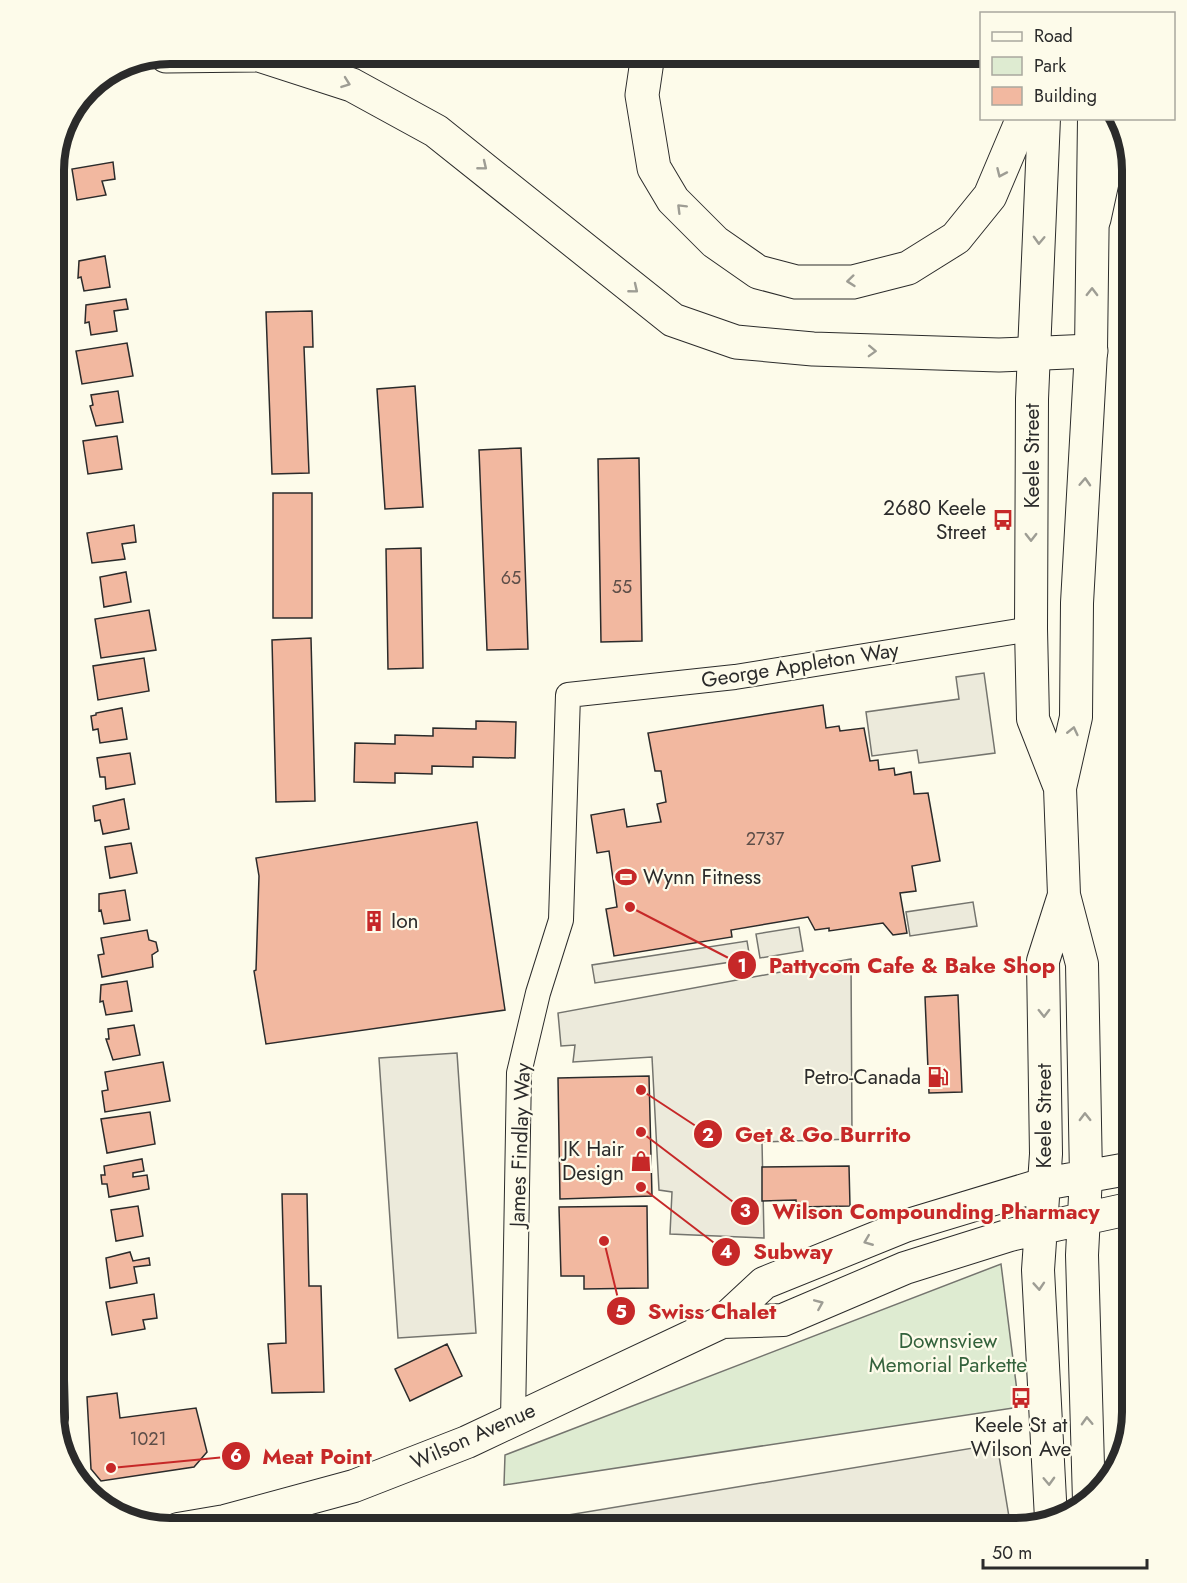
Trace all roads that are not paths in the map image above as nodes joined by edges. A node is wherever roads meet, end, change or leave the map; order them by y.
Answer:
1 (287, 64) edge
2 (646, 65) edge
3 (1022, 120) edge
4 (1044, 120) edge
5 (1094, 120) edge
6 (1114, 128) edge
7 (1094, 219) junction
8 (1091, 351) junction
9 (1034, 352) junction
10 (1031, 629) junction
11 (568, 695) joint
12 (1060, 789) junction
13 (1064, 895) junction
14 (1122, 1170) edge
15 (1086, 1176) junction
16 (1044, 1184) junction
17 (1122, 1210) edge
18 (1084, 1217) junction
19 (1040, 1228) junction
20 (722, 1322) junction
21 (513, 1420) junction
22 (1089, 1489) edge
23 (1051, 1513) edge
24 (236, 1518) edge

1 -> 9 highway
3 -> 2 highway
4 -> 9 main road, Keele Street
5 - 7 main road, Keele Street
6 - 7 highway
8 -> 7 main road, Keele Street
8 - 9 highway
12 -> 8 main road, Keele Street
9 -> 10 main road, Keele Street
10 - 11 street, George Appleton Way
10 - 12 main road, Keele Street
11 - 21 street, James Findlay Way
12 - 13 main road, Keele Street
15 -> 13 main road, Keele Street
13 -> 16 main road, Keele Street
14 - 15 main road, Wilson Avenue
15 - 16 main road, Wilson Avenue
15 - 18 main road, Keele Street
16 - 19 main road, Keele Street
16 -> 20 main road, Wilson Avenue
17 - 18 main road, Wilson Avenue
18 - 19 main road, Wilson Avenue
22 -> 18 main road, Keele Street
20 -> 19 main road, Wilson Avenue
19 -> 23 main road, Keele Street
20 - 21 main road, Wilson Avenue
21 - 24 main road, Wilson Avenue

